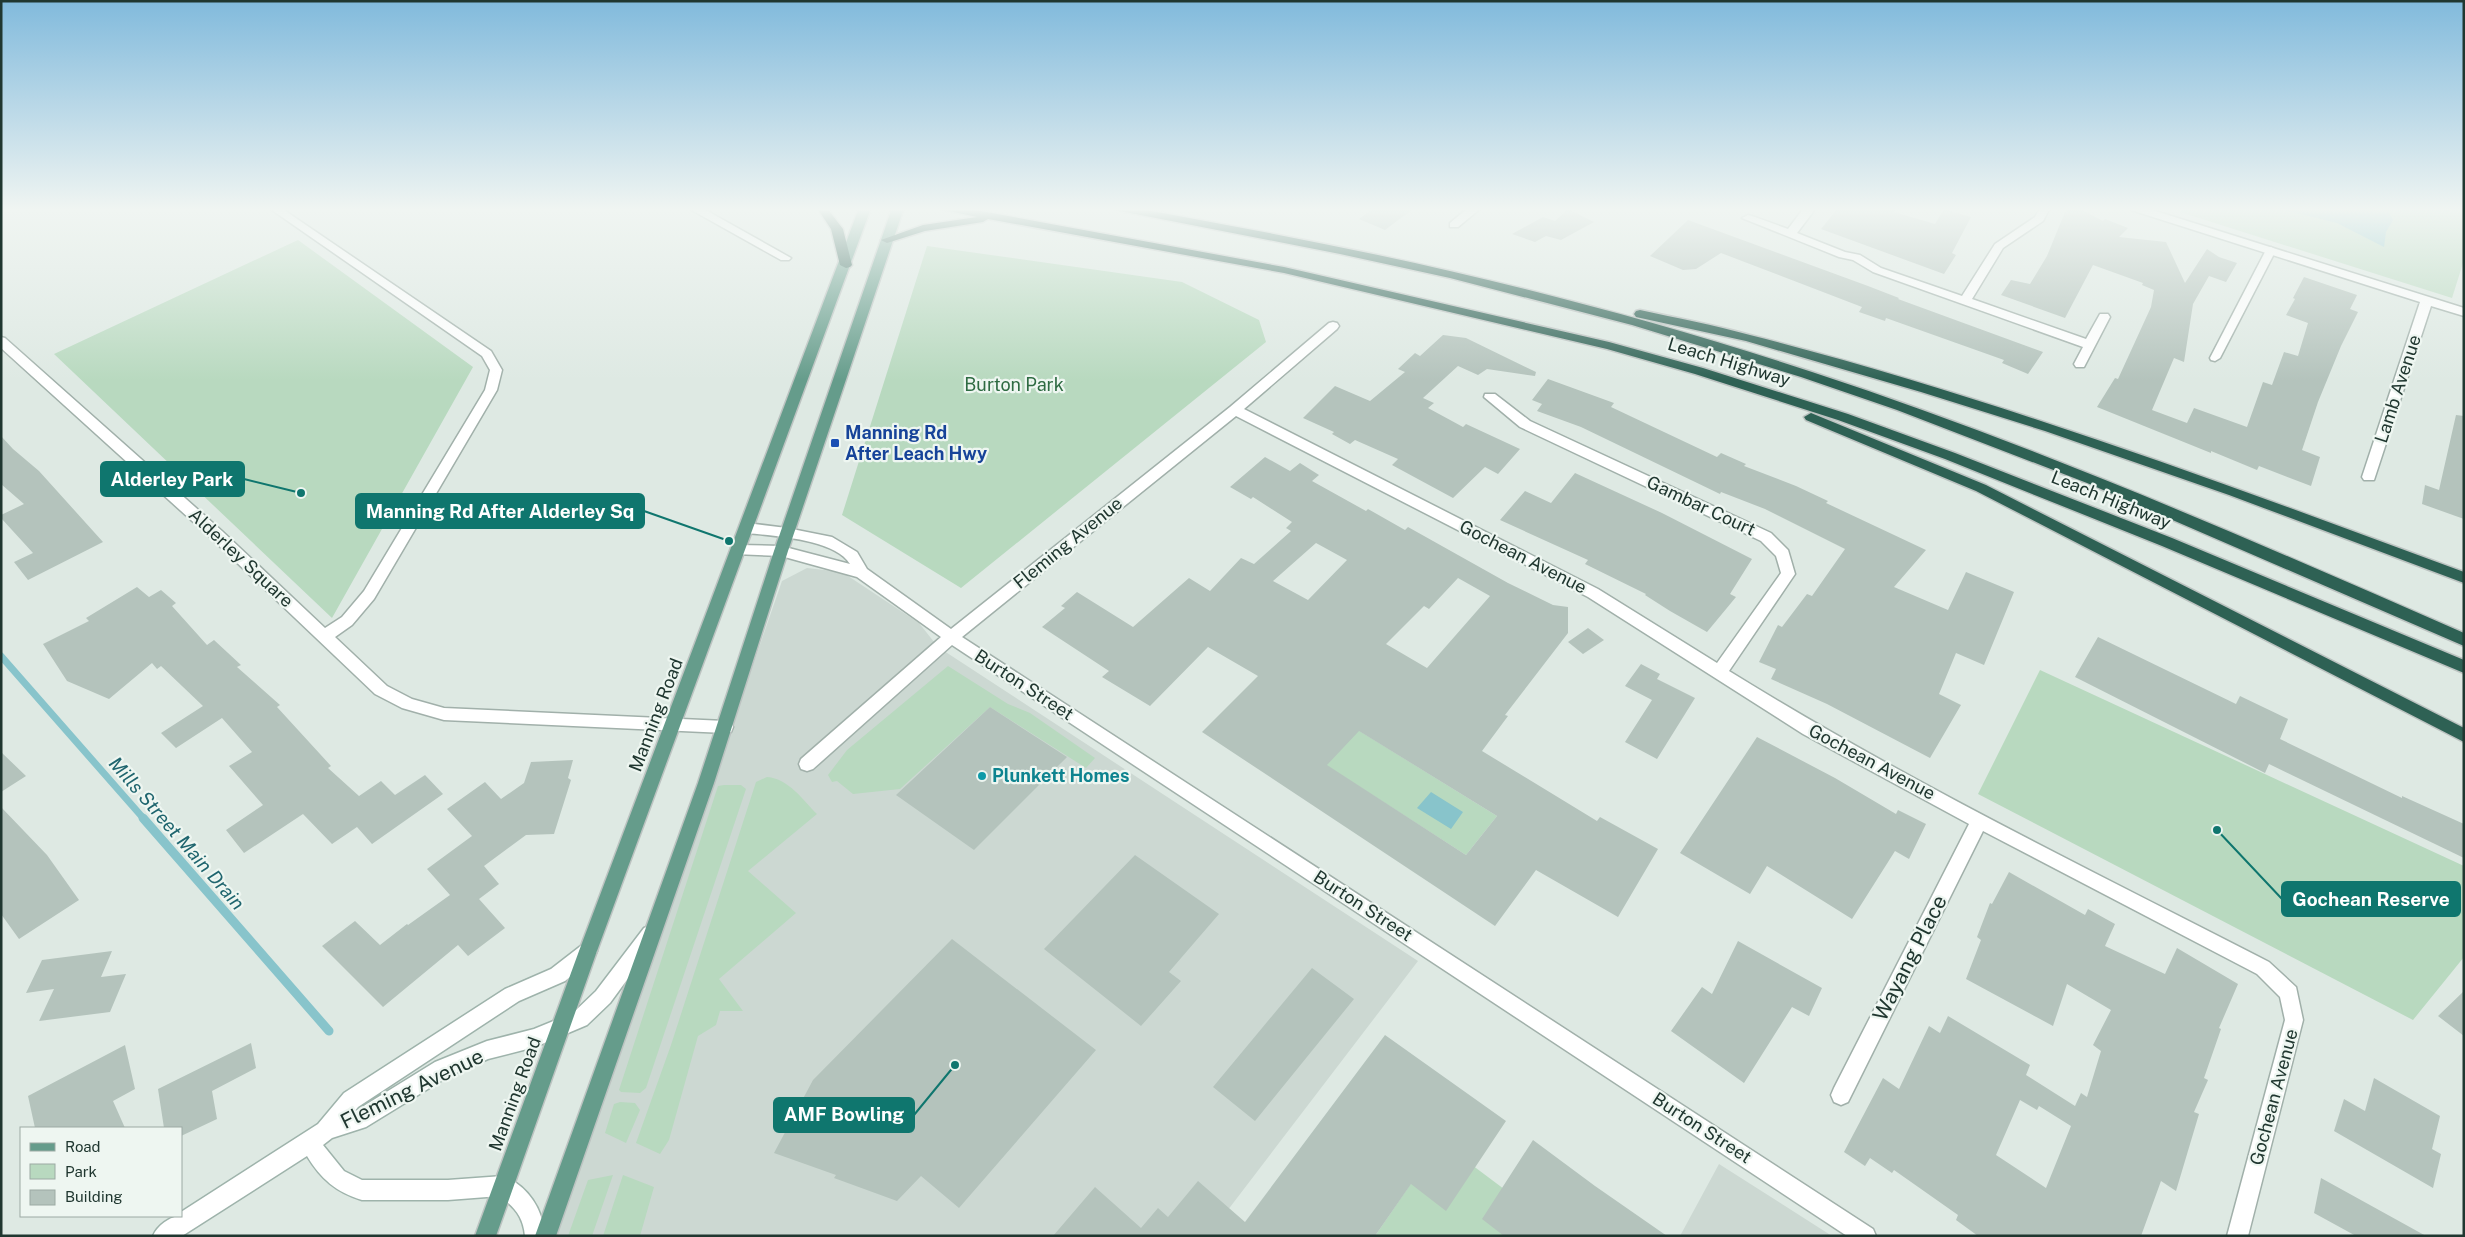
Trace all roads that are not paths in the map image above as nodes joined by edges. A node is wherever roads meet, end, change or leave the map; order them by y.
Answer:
1 (358, 266) edge
2 (845, 266) edge
3 (878, 266) edge
4 (1261, 266) edge
5 (1413, 266) joint
6 (1870, 266) edge
7 (1987, 266) edge
8 (2263, 266) edge
9 (2320, 266) edge
10 (2427, 300) junction
11 (1965, 301) junction
12 (2464, 312) edge
13 (2104, 317) dead end
14 (1333, 326) dead end
15 (1, 341) edge
16 (2090, 345) junction
17 (2215, 358) dead end
18 (2080, 364) dead end
19 (1699, 371) junction
20 (1490, 397) dead end
21 (1235, 410) junction
22 (2369, 477) dead end
23 (747, 528) junction
24 (787, 533) junction
25 (739, 550) junction
26 (781, 551) junction
27 (862, 573) junction
28 (2464, 578) edge
29 (325, 636) junction
30 (951, 637) junction
31 (2464, 640) edge
32 (2464, 667) edge
33 (1719, 673) junction
34 (673, 725) junction
35 (725, 727) junction
36 (2464, 736) edge
37 (807, 764) dead end
38 (1979, 821) junction
39 (658, 923) junction
40 (588, 951) junction
41 (560, 1028) junction
42 (1841, 1095) dead end
43 (317, 1136) junction
44 (503, 1186) junction
45 (163, 1236) edge
46 (485, 1236) edge
47 (534, 1236) edge
48 (545, 1236) edge
49 (1866, 1236) edge
50 (2237, 1236) edge

1 - 29 street
2 - 23 main road, Manning Road
3 - 24 main road
4 - 19 highway, Leach Highway
5 - 28 highway
5 - 31 highway, Leach Highway
6 - 11 street
7 - 11 street
8 - 17 lane
9 - 10 street
10 - 12 street
10 - 22 street, Lamb Avenue
11 - 16 street
13 - 16 street
14 - 21 street, Fleming Avenue
15 - 29 street, Alderley Square
16 - 18 street
19 - 32 highway, Leach Highway
19 - 36 highway
20 - 33 street, Gambar Court
21 - 30 street, Fleming Avenue
21 - 33 street, Gochean Avenue
23 - 24 street, Burton Street
23 - 25 main road, Manning Road
24 - 26 main road
24 - 27 street, Burton Street
25 - 26 street, Burton Street
25 - 34 main road, Manning Road
26 - 27 street, Burton Street
26 - 35 main road
27 - 30 street, Burton Street
29 - 34 street, Alderley Square
30 - 37 street, Fleming Avenue
30 - 49 street, Burton Street
33 - 38 street, Gochean Avenue
34 - 35 street, Alderley Square
34 - 40 main road, Manning Road
35 - 39 main road
38 - 42 street, Wayang Place
38 - 50 street, Gochean Avenue
39 - 41 street, Fleming Avenue
39 - 48 main road
40 - 41 main road, Manning Road
40 - 43 street, Fleming Avenue
41 - 43 street, Fleming Avenue
41 - 44 main road, Manning Road
43 - 44 street
43 - 45 street, Fleming Avenue
44 - 46 main road, Manning Road
44 - 47 street

